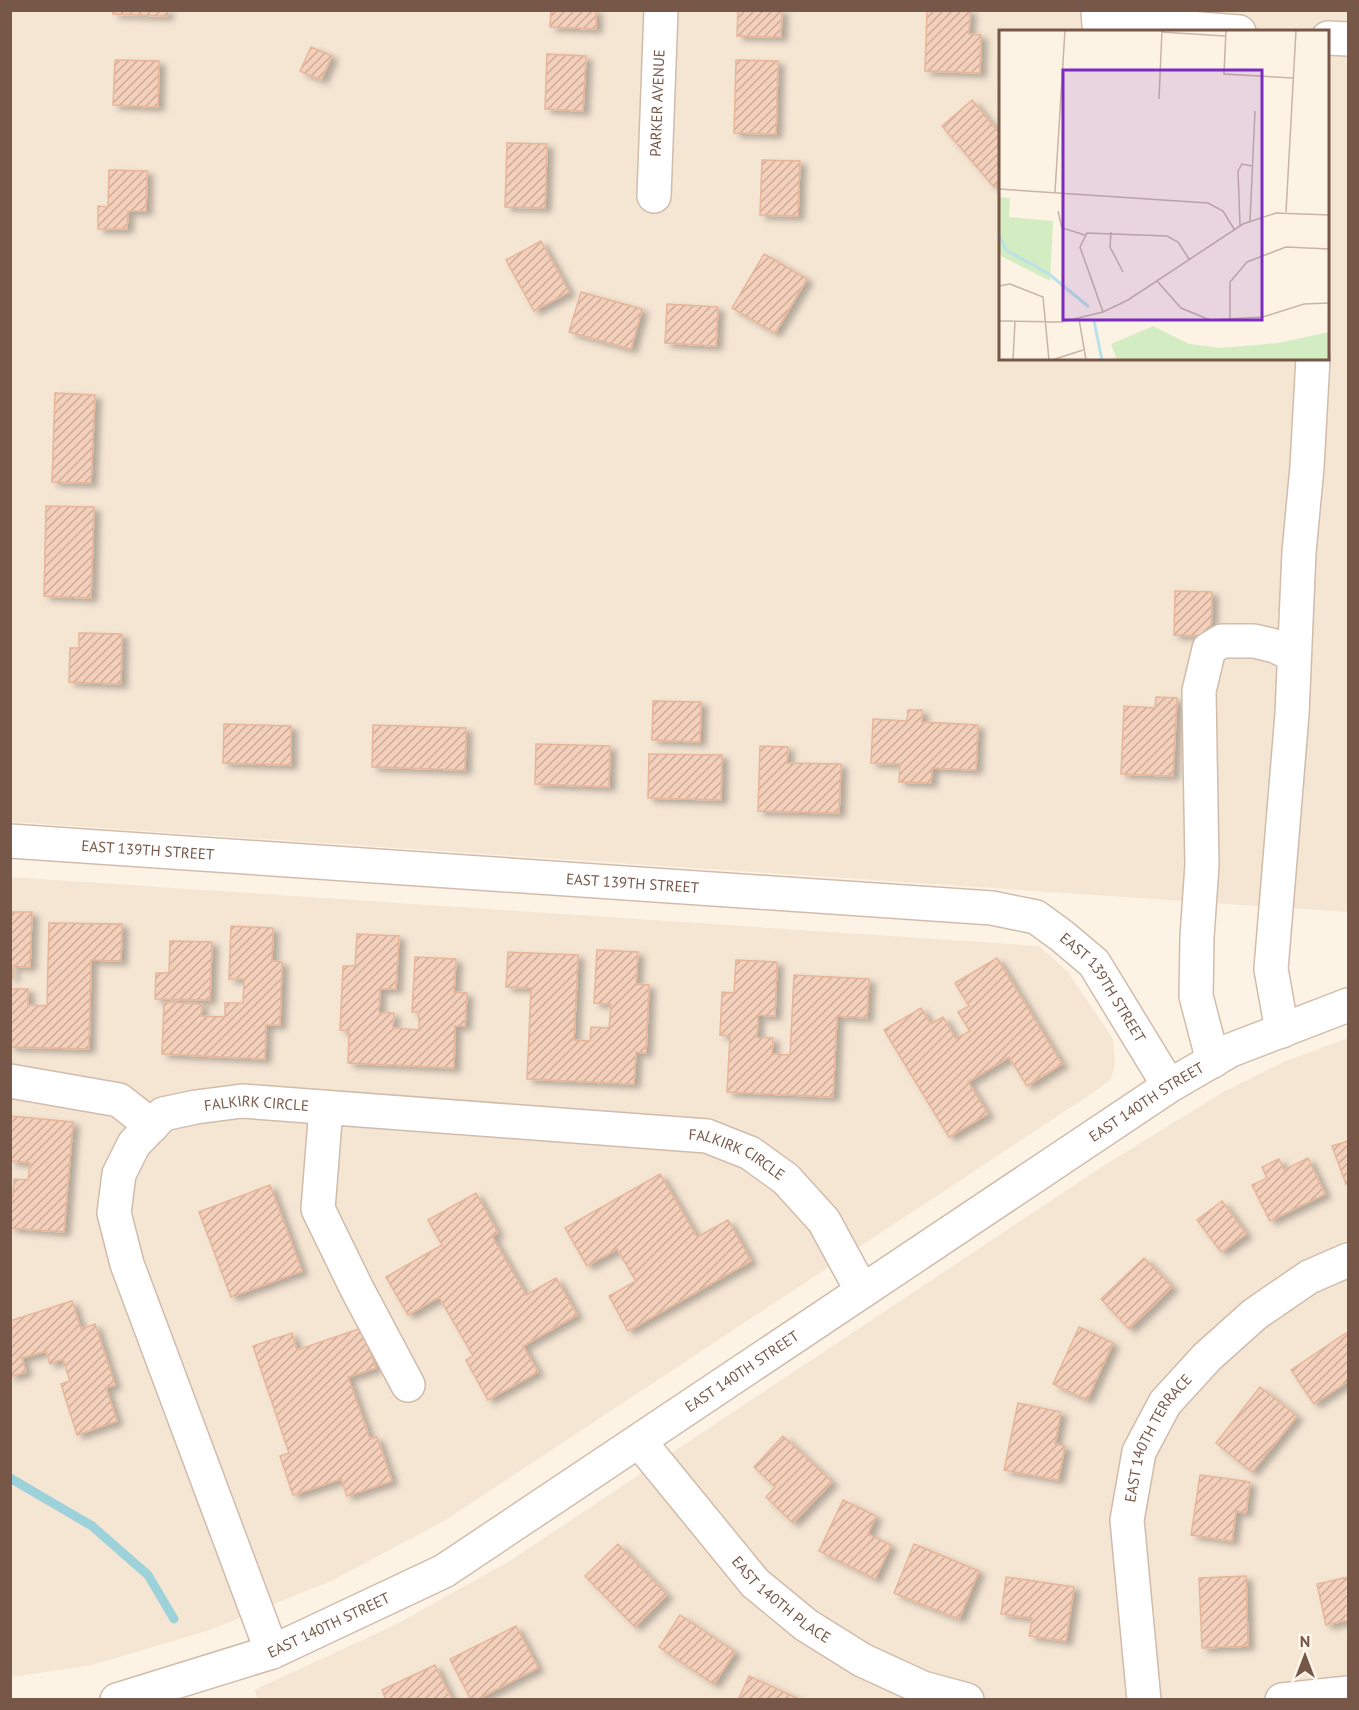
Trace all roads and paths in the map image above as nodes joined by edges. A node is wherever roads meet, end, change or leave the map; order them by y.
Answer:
1 (662, 10) edge
2 (1098, 18) edge
3 (1213, 30) edge
4 (1329, 38) edge
5 (1348, 39) edge
6 (654, 196) dead end
7 (1313, 360) edge
8 (1294, 655) junction
9 (10, 841) edge
10 (1348, 1005) edge
11 (1282, 1031) junction
12 (1213, 1061) junction
13 (10, 1081) edge
14 (1169, 1086) junction
15 (326, 1108) junction
16 (152, 1126) junction
17 (1348, 1260) edge
18 (862, 1291) junction
19 (408, 1385) dead end
20 (639, 1441) junction
21 (272, 1652) junction
22 (1348, 1693) edge
23 (117, 1700) edge
24 (968, 1700) edge
25 (1144, 1700) edge
26 (1282, 1700) edge

1 - 6 street, PARKER AVENUE
2 - 3 street
4 - 5 street
7 - 8 street
8 - 11 street
8 - 12 street
9 - 14 street, EAST 139TH STREET
10 - 11 street, EAST 140TH STREET
11 - 12 street, EAST 140TH STREET
12 - 14 street, EAST 140TH STREET
13 - 16 street
14 - 18 street, EAST 140TH STREET
15 - 16 street, FALKIRK CIRCLE
15 - 18 street, FALKIRK CIRCLE
15 - 19 street
16 - 21 street, FALKIRK CIRCLE
17 - 25 street, EAST 140TH TERRACE
18 - 20 street, EAST 140TH STREET
20 - 21 street, EAST 140TH STREET
20 - 24 street, EAST 140TH PLACE
21 - 23 street, EAST 140TH STREET
22 - 26 street

